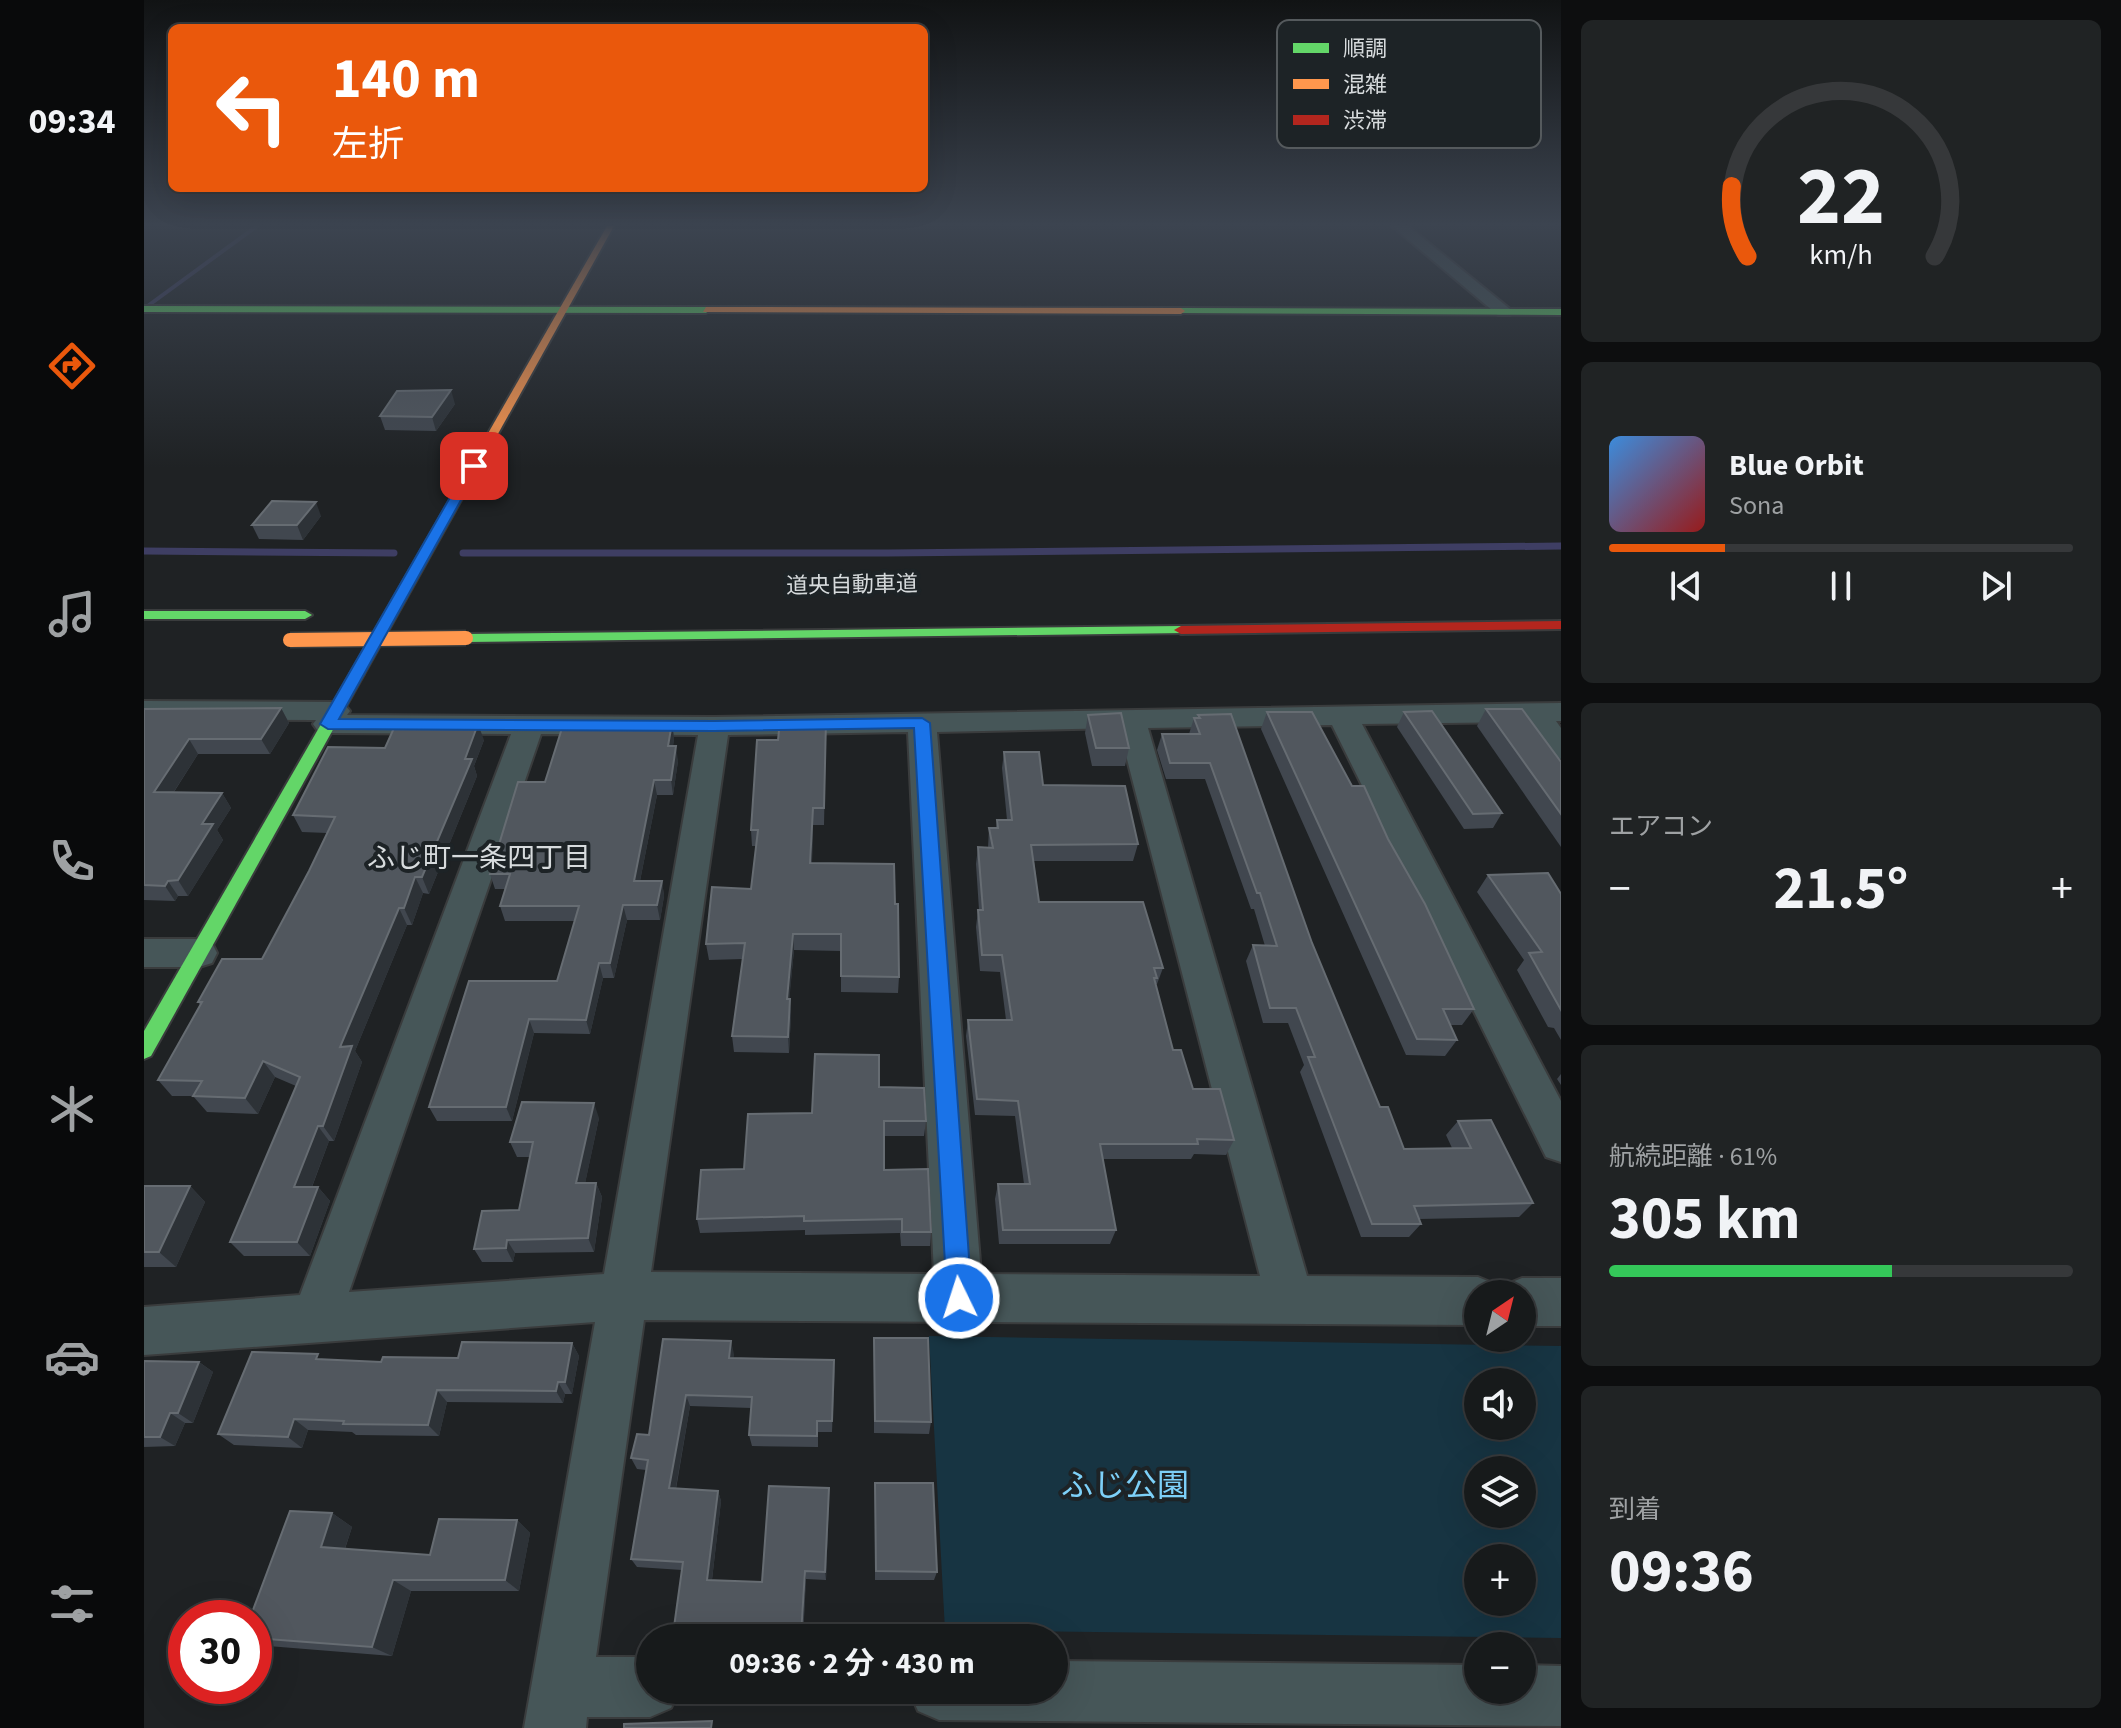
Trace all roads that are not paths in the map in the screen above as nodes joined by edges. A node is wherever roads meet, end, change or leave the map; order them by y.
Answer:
1 (564, 307) edge
2 (1497, 307) edge
3 (144, 309) edge
4 (562, 310) junction
5 (1504, 312) junction
6 (1561, 312) edge
7 (416, 614) dead end
8 (144, 615) edge
9 (313, 615) dead end
10 (368, 615) dead end
11 (1561, 625) edge
12 (282, 640) dead end
13 (144, 710) edge
14 (1548, 712) edge
15 (1342, 715) junction
16 (332, 718) junction
17 (1131, 719) junction
18 (922, 723) junction
19 (529, 725) junction
20 (714, 726) junction
21 (1561, 749) edge
22 (144, 953) edge
23 (199, 953) junction
24 (144, 1050) edge
25 (1561, 1143) edge
26 (624, 1296) junction
27 (959, 1298) junction
28 (1290, 1300) junction
29 (1464, 1301) edge
30 (1536, 1302) edge
31 (1561, 1302) edge
32 (315, 1319) junction
33 (144, 1331) edge
34 (636, 1690) edge
35 (1068, 1691) edge
36 (1561, 1696) edge
37 (558, 1707) edge

1 - 4 main road
2 - 5 street
3 - 4 main road
4 - 5 main road
4 - 16 main road
5 - 6 main road
7 - 10 main road
8 - 9 main road
11 - 12 main road, 道央自動車道, bridge
13 - 16 street
14 - 15 street
14 - 21 street
15 - 17 street
15 - 25 street
16 - 19 street
16 - 23 main road
17 - 18 street
17 - 28 street
18 - 20 street
18 - 27 street
19 - 20 street
19 - 32 street
20 - 26 street
22 - 23 street
23 - 24 main road
26 - 27 street
26 - 32 street
26 - 37 street
27 - 28 street
28 - 29 street
30 - 31 street
32 - 33 street
34 - 37 street
35 - 36 street

